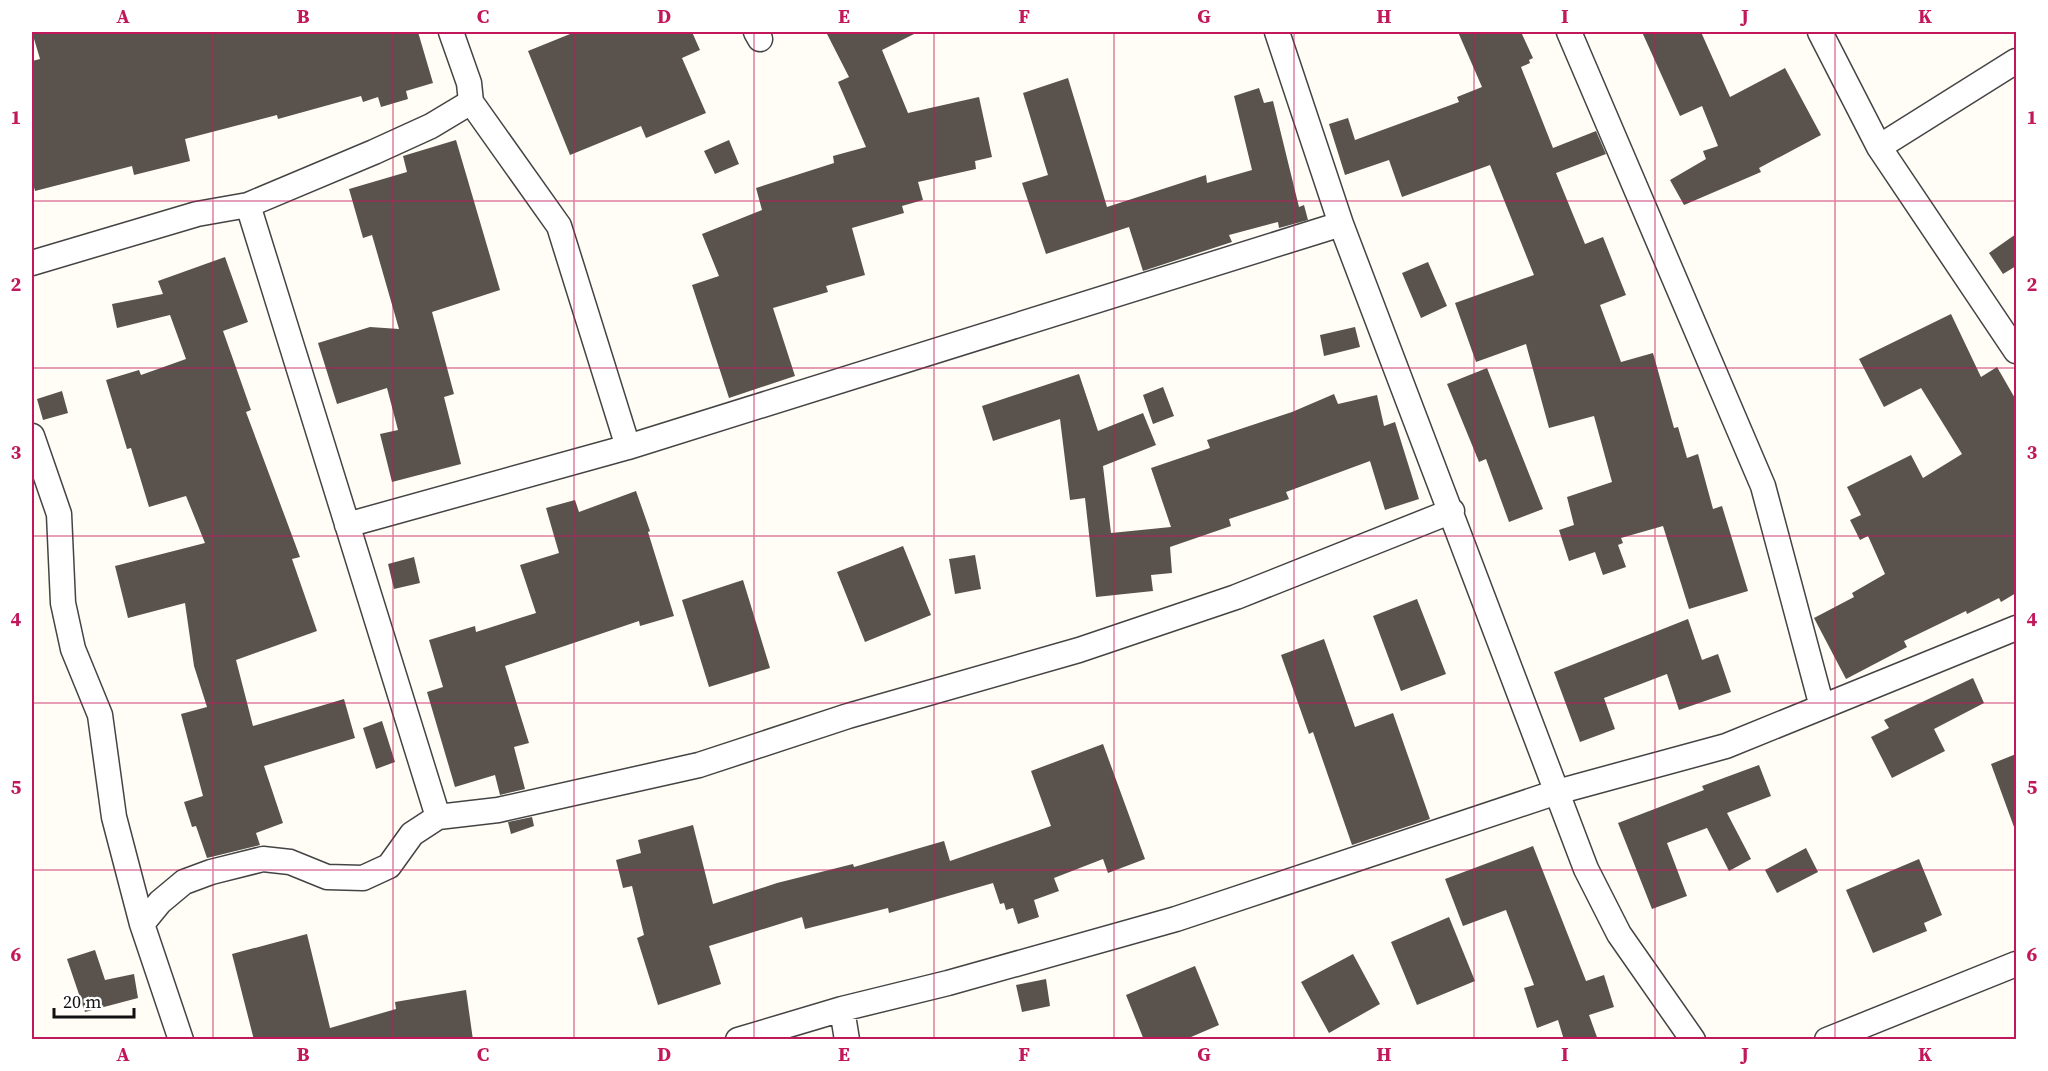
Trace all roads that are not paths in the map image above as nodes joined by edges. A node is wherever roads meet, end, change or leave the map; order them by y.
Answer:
1 (451, 32) edge
2 (1277, 32) edge
3 (1569, 32) edge
4 (1820, 32) edge
5 (2016, 62) edge
6 (471, 102) junction
7 (1879, 147) junction
8 (248, 205) junction
9 (1341, 224) junction
10 (32, 263) edge
11 (2016, 351) edge
12 (32, 436) edge
13 (628, 447) junction
14 (1452, 511) junction
15 (347, 525) junction
16 (2016, 628) edge
17 (1822, 707) junction
18 (1557, 792) junction
19 (438, 817) junction
20 (142, 924) junction
21 (2016, 964) edge
22 (842, 1009) junction
23 (181, 1040) edge
24 (738, 1040) edge
25 (847, 1040) edge
26 (1693, 1040) edge
27 (1827, 1040) edge

1 - 6 street
2 - 9 street
3 - 17 street
4 - 7 street
5 - 7 street
6 - 8 street
6 - 13 street
7 - 11 street
8 - 10 street
8 - 15 street
9 - 13 street
9 - 14 street
12 - 20 street
13 - 15 street
14 - 18 street
14 - 19 street
15 - 19 street
16 - 17 street
17 - 18 street
18 - 22 street
18 - 26 street
19 - 20 street
20 - 23 street
21 - 27 street
22 - 24 street
22 - 25 street

